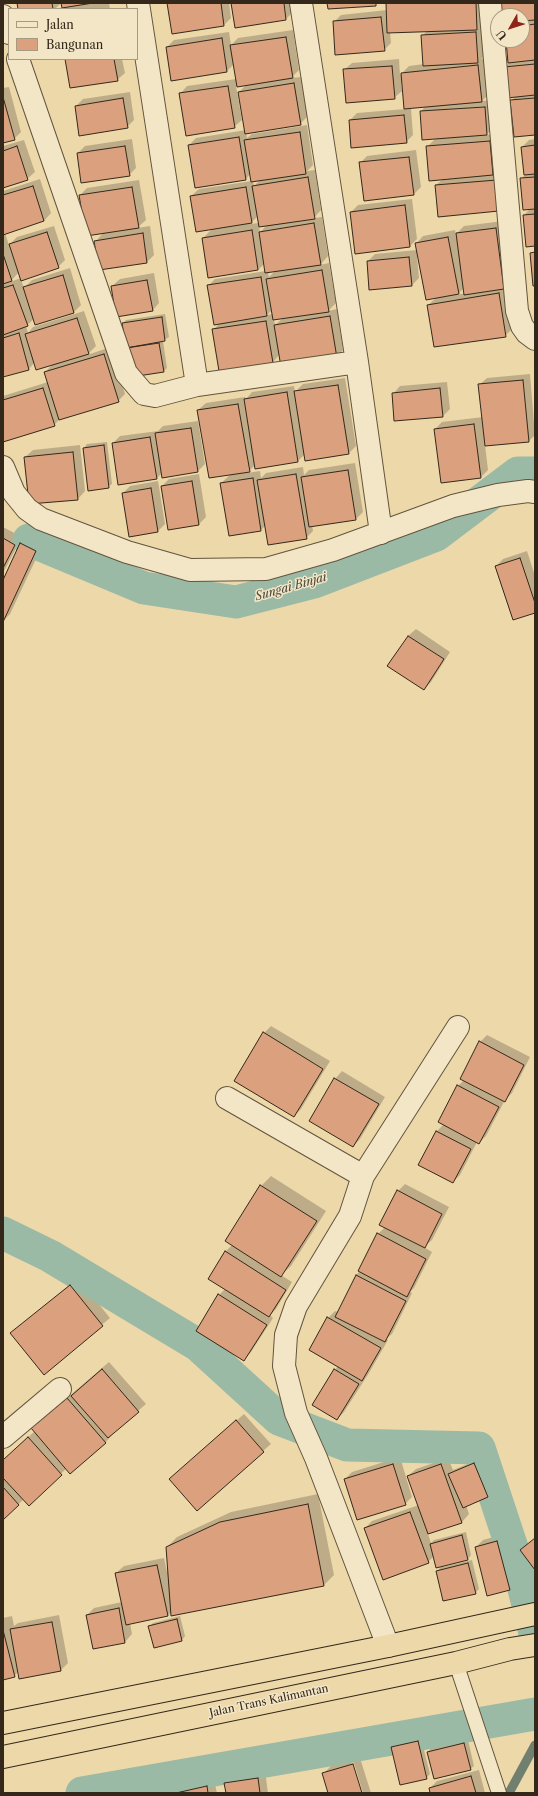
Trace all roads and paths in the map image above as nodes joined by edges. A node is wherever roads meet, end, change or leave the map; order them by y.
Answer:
1 (138, 3) edge
2 (301, 3) edge
3 (490, 3) edge
4 (3, 16) edge
5 (8, 30) edge
6 (18, 60) edge
7 (535, 339) edge
8 (357, 362) junction
9 (197, 385) junction
10 (3, 467) edge
11 (535, 492) edge
12 (381, 533) junction
13 (458, 1027) dead end
14 (227, 1098) dead end
15 (363, 1176) junction
16 (60, 1389) dead end
17 (3, 1437) edge
18 (535, 1614) edge
19 (535, 1645) edge
20 (388, 1646) junction
21 (456, 1663) junction
22 (3, 1723) edge
23 (3, 1757) edge
24 (499, 1793) edge

1 - 9 street
2 - 8 street
3 - 7 street
4 - 5 street
6 - 9 street
8 - 9 street
8 - 12 street
10 - 12 street
11 - 12 street
13 - 15 street
14 - 15 street
15 - 20 street
16 - 17 street
18 - 20 highway
19 - 21 highway, Jalan Trans Kalimantan
20 - 22 highway
21 - 23 highway, Jalan Trans Kalimantan
21 - 24 lane

